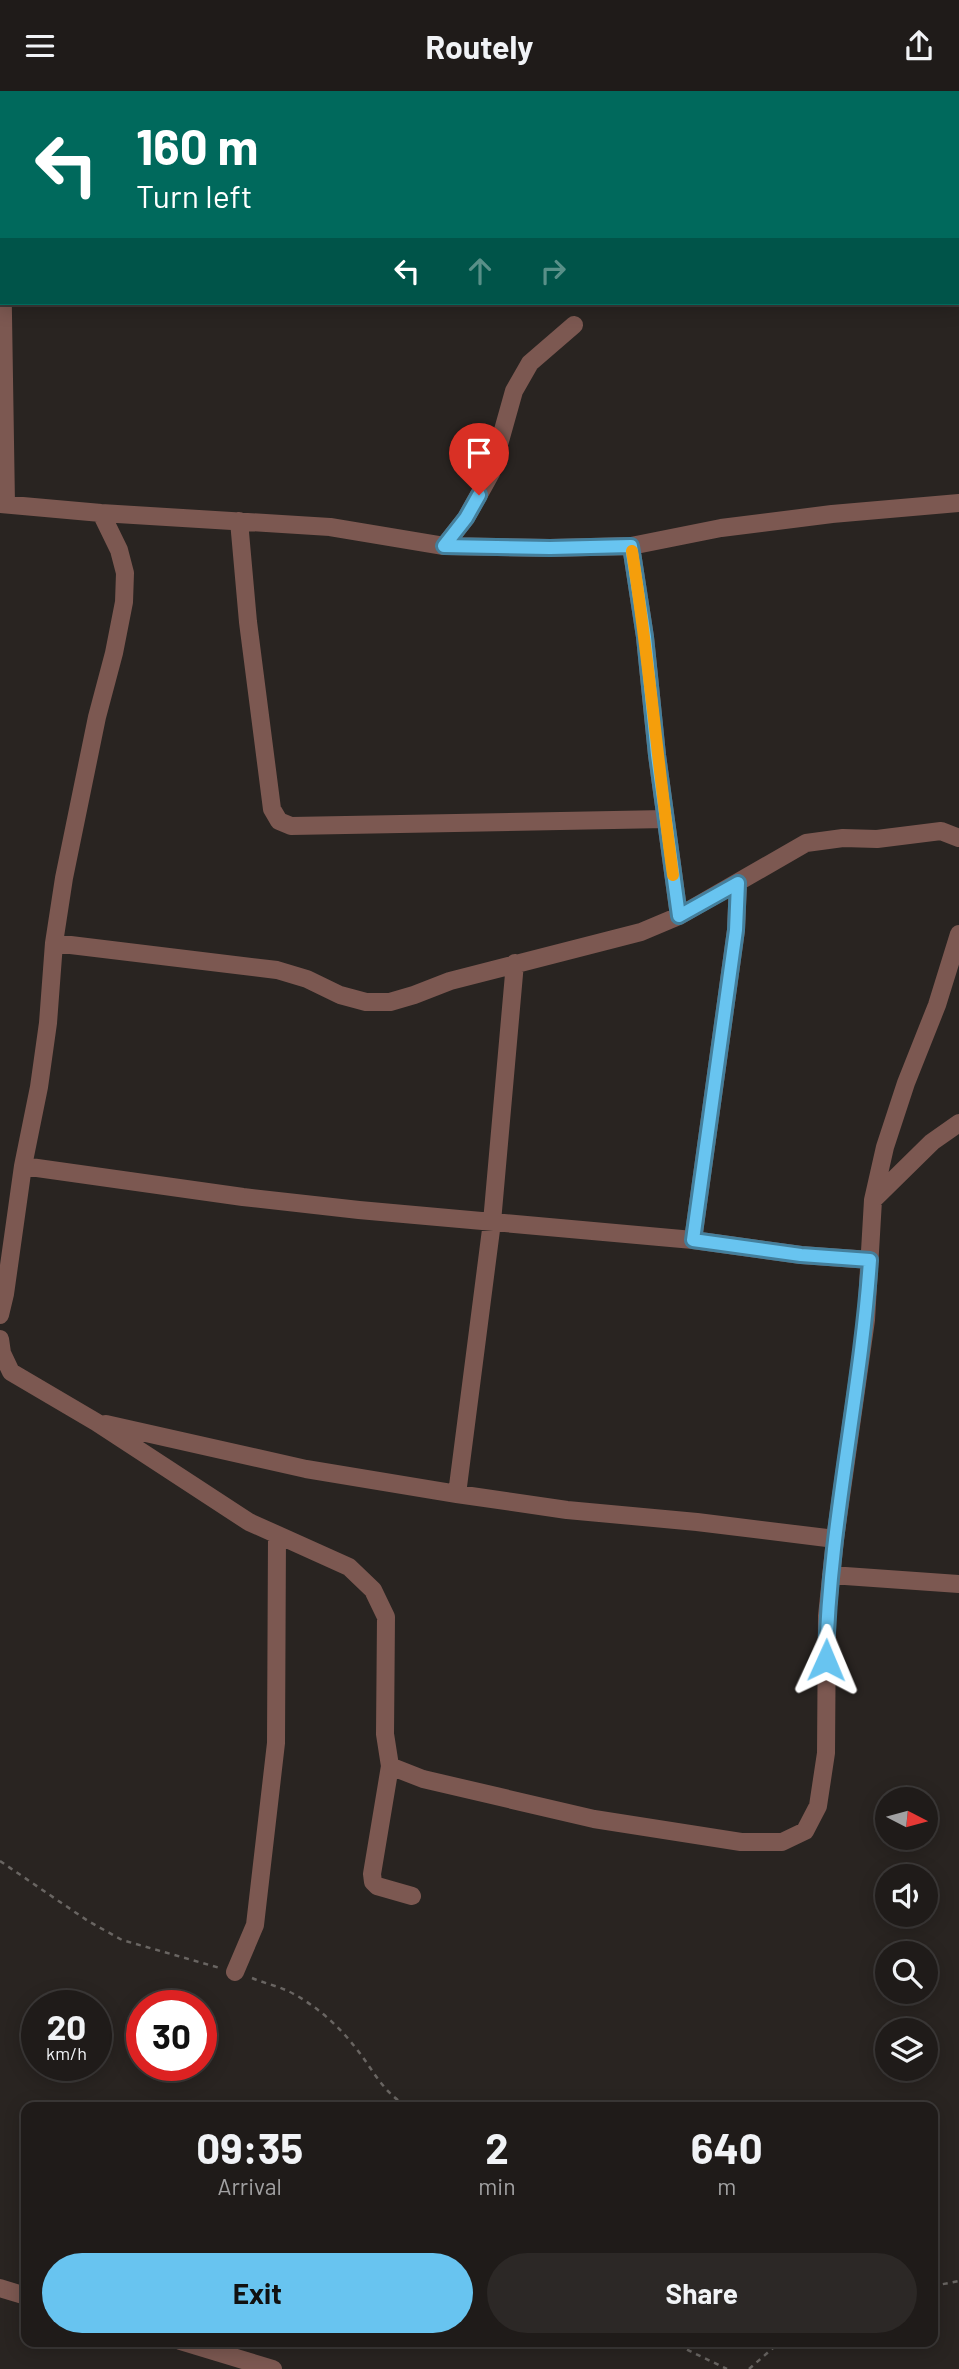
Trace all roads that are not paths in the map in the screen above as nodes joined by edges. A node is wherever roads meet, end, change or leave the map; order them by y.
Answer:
1 (2, 305) edge
2 (574, 325) dead end
3 (959, 503) edge
4 (3, 504) edge
5 (101, 513) junction
6 (239, 521) junction
7 (444, 546) junction
8 (631, 546) junction
9 (666, 819) junction
10 (959, 838) edge
11 (738, 883) junction
12 (679, 916) junction
13 (959, 935) edge
14 (54, 943) junction
15 (515, 963) junction
16 (959, 1123) edge
17 (23, 1166) junction
18 (873, 1200) junction
19 (492, 1222) junction
20 (693, 1240) junction
21 (870, 1260) junction
22 (0, 1315) edge
23 (0, 1339) edge
24 (96, 1422) junction
25 (457, 1495) junction
26 (278, 1536) junction
27 (835, 1539) junction
28 (831, 1575) junction
29 (959, 1584) edge
30 (390, 1766) junction
31 (412, 1896) dead end
32 (235, 1972) road end
33 (0, 2288) edge
34 (21, 2294) edge
35 (200, 2347) edge
36 (273, 2369) edge

1 - 4 street
2 - 7 street
3 - 8 street
4 - 5 street
5 - 6 street
5 - 14 street
6 - 7 street
6 - 9 street
7 - 8 street
8 - 9 street
9 - 12 street
10 - 11 street
11 - 12 street
11 - 20 street
12 - 15 street
13 - 18 street
14 - 15 street
14 - 17 street
15 - 19 street
16 - 18 street
17 - 19 street
17 - 22 street
18 - 21 street
19 - 20 street
19 - 25 street
20 - 21 street
21 - 27 street
23 - 24 street
24 - 25 street
24 - 26 street
25 - 27 street
26 - 30 street
26 - 32 street
27 - 28 street
28 - 29 street
28 - 30 street
30 - 31 street
33 - 34 street
35 - 36 street

